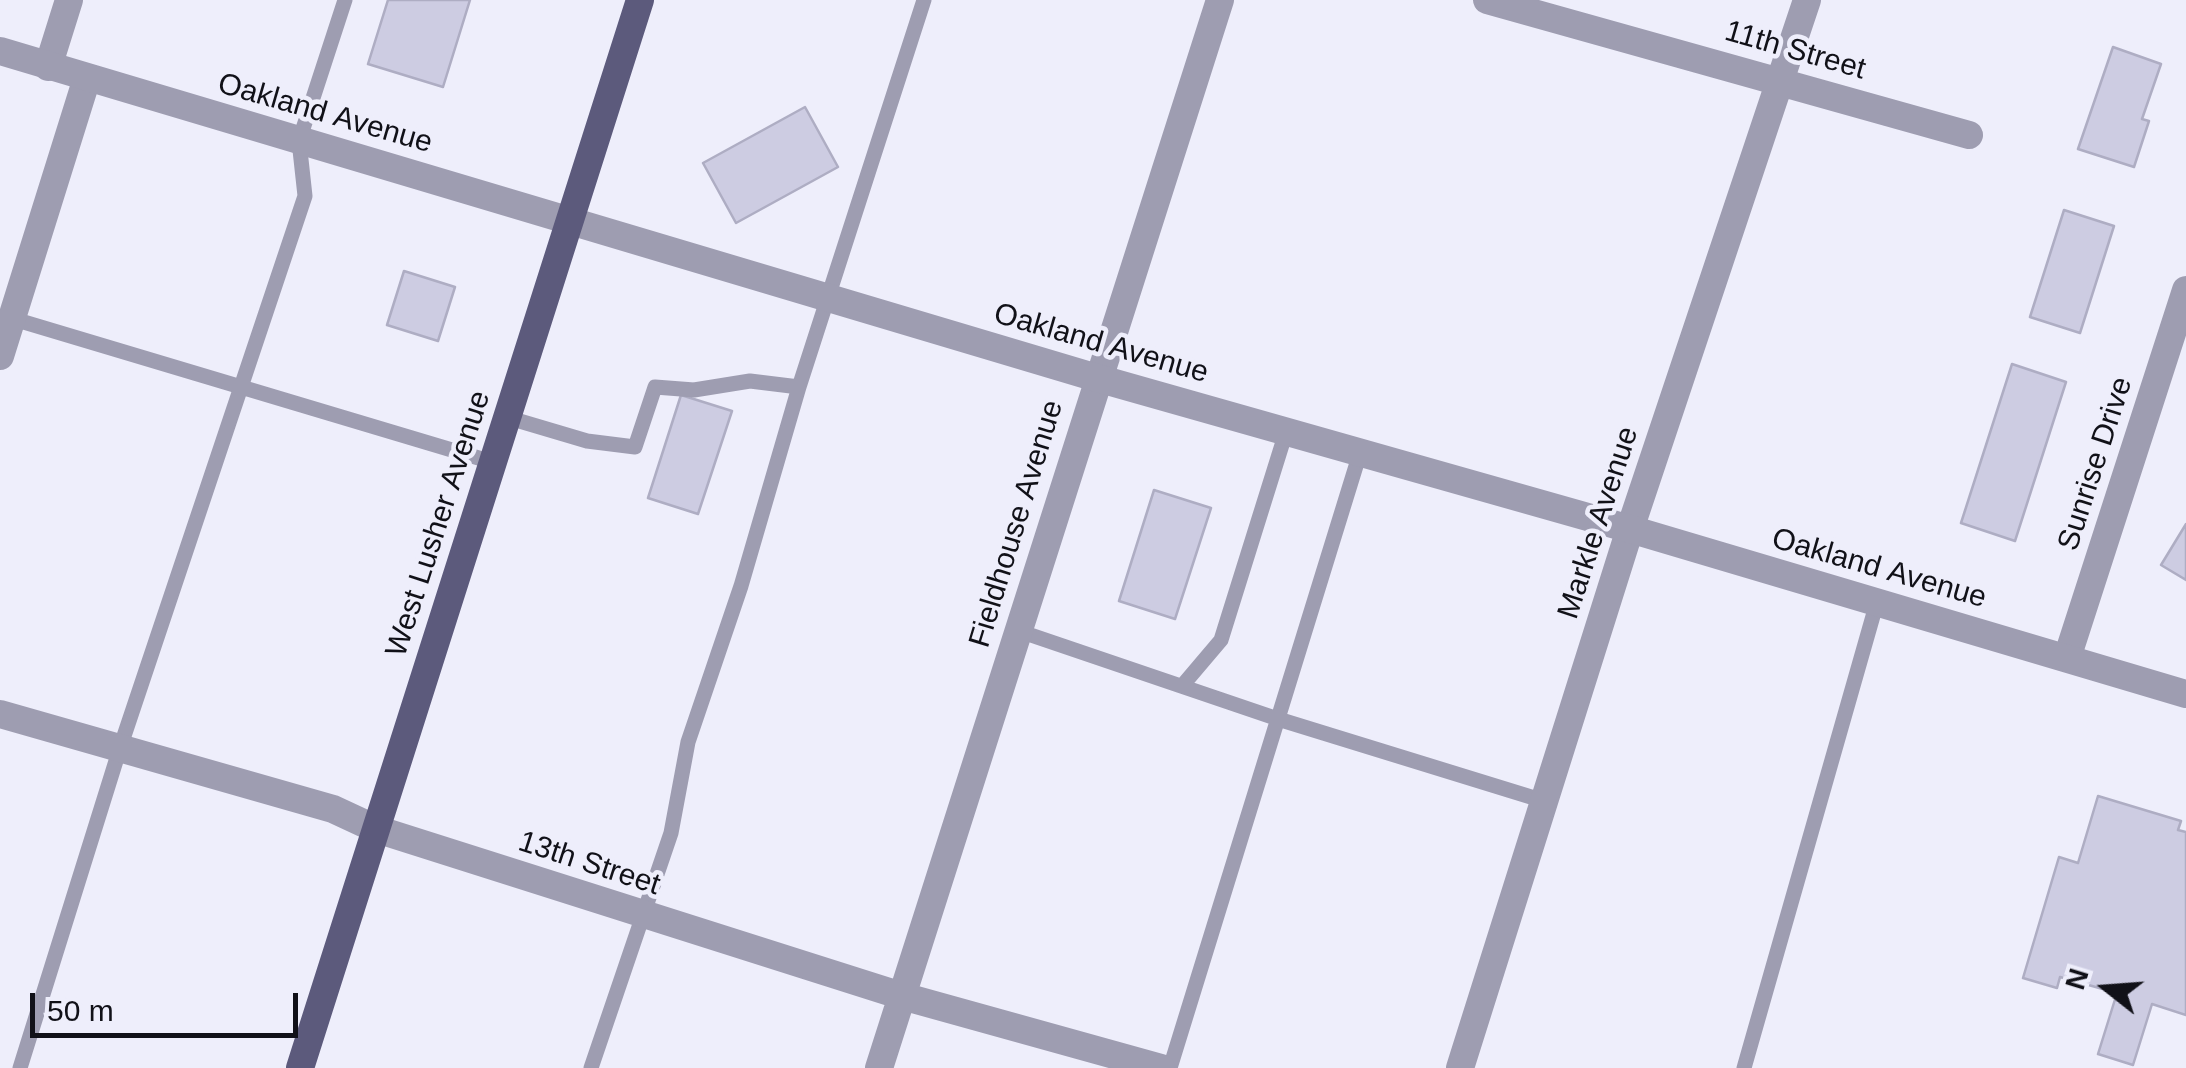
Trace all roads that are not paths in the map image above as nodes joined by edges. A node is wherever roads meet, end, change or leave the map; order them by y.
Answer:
1 (69, 0) edge
2 (345, 0) edge
3 (640, 0) edge
4 (924, 0) edge
5 (1220, 0) edge
6 (1487, 0) edge
7 (1806, 0) edge
8 (0, 51) edge
9 (48, 67) junction
10 (87, 78) junction
11 (1780, 80) junction
12 (1968, 135) dead end
13 (299, 141) junction
14 (570, 220) junction
15 (2186, 290) edge
16 (828, 296) junction
17 (6, 317) edge
18 (0, 356) edge
19 (1097, 378) junction
20 (240, 387) junction
21 (800, 387) junction
22 (506, 417) junction
23 (1286, 432) junction
24 (1360, 452) junction
25 (492, 462) junction
26 (1630, 529) junction
27 (1877, 602) junction
28 (1019, 631) junction
29 (2067, 658) junction
30 (1182, 686) junction
31 (2186, 694) edge
32 (0, 714) edge
33 (1278, 718) junction
34 (120, 748) junction
35 (1544, 801) junction
36 (376, 829) junction
37 (641, 915) junction
38 (902, 996) junction
39 (20, 1068) edge
40 (300, 1068) edge
41 (591, 1068) edge
42 (879, 1068) edge
43 (1161, 1068) edge
44 (1170, 1068) edge
45 (1460, 1068) edge
46 (1744, 1068) edge

1 - 9 street
2 - 13 lane
3 - 14 main road, West Lusher Avenue
4 - 16 lane
5 - 19 street, Fieldhouse Avenue
6 - 11 street, 11th Street
7 - 11 street, Markle Avenue
8 - 9 street, Oakland Avenue
9 - 10 street, Oakland Avenue
10 - 13 street, Oakland Avenue
10 - 17 street
11 - 12 street, 11th Street
11 - 26 street, Markle Avenue
13 - 14 street, Oakland Avenue
13 - 20 lane
14 - 16 street, Oakland Avenue
14 - 22 main road, West Lusher Avenue
15 - 29 street, Sunrise Drive
16 - 19 street, Oakland Avenue
16 - 21 lane
17 - 18 street
17 - 20 lane
19 - 23 street, Oakland Avenue
19 - 28 street, Fieldhouse Avenue
20 - 25 lane
20 - 34 lane
21 - 22 lane
21 - 37 lane
22 - 25 main road, West Lusher Avenue
23 - 24 street, Oakland Avenue
23 - 30 lane
24 - 26 street, Oakland Avenue
24 - 33 lane
25 - 36 main road, West Lusher Avenue
26 - 27 street, Oakland Avenue
26 - 35 street, Markle Avenue
27 - 29 street, Oakland Avenue
27 - 46 lane
28 - 30 lane
28 - 38 street, Fieldhouse Avenue
29 - 31 street, Oakland Avenue
30 - 33 lane
32 - 34 street, 13th Street
33 - 35 lane
33 - 44 lane
34 - 36 street, 13th Street
34 - 39 lane
35 - 45 street, Markle Avenue
36 - 37 street, 13th Street
36 - 40 main road, West Lusher Avenue
37 - 38 street, 13th Street
37 - 41 lane
38 - 42 street, Fieldhouse Avenue
38 - 43 street, 13th Street

